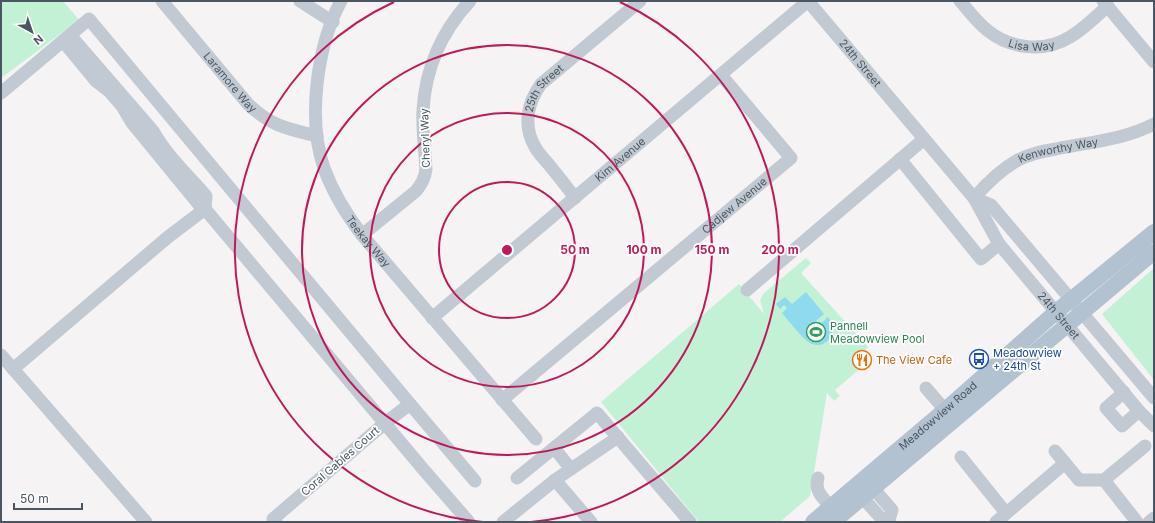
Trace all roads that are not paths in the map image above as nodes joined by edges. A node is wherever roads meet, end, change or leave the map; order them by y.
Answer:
1 (162, 1) edge
2 (300, 1) edge
3 (342, 1) edge
4 (470, 1) edge
5 (640, 1) edge
6 (808, 1) edge
7 (960, 1) edge
8 (1105, 4) edge
9 (332, 22) junction
10 (66, 38) junction
11 (1154, 62) edge
12 (721, 75) junction
13 (1, 93) edge
14 (1154, 124) edge
15 (317, 136) junction
16 (924, 139) junction
17 (900, 159) junction
18 (575, 198) junction
19 (974, 198) junction
20 (205, 209) junction
21 (1154, 232) edge
22 (362, 235) junction
23 (999, 244) junction
24 (1154, 252) edge
25 (748, 290) dead end
26 (1070, 300) junction
27 (1056, 312) junction
28 (1082, 312) junction
29 (432, 318) junction
30 (1067, 324) junction
31 (1, 355) edge
32 (14, 369) junction
33 (926, 388) dead end
34 (1124, 392) junction
35 (1154, 398) edge
36 (502, 400) junction
37 (410, 404) junction
38 (945, 410) junction
39 (1139, 411) junction
40 (384, 423) junction
41 (1154, 426) edge
42 (618, 436) junction
43 (536, 439) dead end
44 (1145, 446) dead end
45 (554, 448) junction
46 (1055, 451) dead end
47 (961, 457) dead end
48 (1065, 463) junction
49 (571, 469) junction
50 (517, 478) dead end
51 (818, 478) dead end
52 (555, 480) junction
53 (1104, 480) junction
54 (475, 481) dead end
55 (867, 492) junction
56 (1006, 513) junction
57 (832, 514) edge
58 (518, 518) edge
59 (1154, 518) edge
60 (890, 521) edge
61 (146, 522) edge
62 (276, 522) edge
63 (469, 522) edge
64 (503, 522) edge
65 (591, 522) edge
66 (690, 522) edge
67 (813, 522) edge
68 (996, 522) edge
69 (1137, 522) edge
70 (1150, 522) edge

1 - 15 street, Laramore Way
2 - 9 street
3 - 9 street, Teekay Way
4 - 22 street, Cheryl Way
5 - 18 street, 25th Street
6 - 12 street, Kim Avenue
6 - 16 street, 24th Street
7 - 8 street, Lisa Way
8 - 11 street
9 - 15 street, Teekay Way
10 - 13 street
10 - 20 street
10 - 37 street
12 - 18 street, Kim Avenue
12 - 36 street, Cadjew Avenue
14 - 19 street, Kenworthy Way
15 - 22 street, Teekay Way
16 - 17 street
16 - 19 street, 24th Street
17 - 23 street
17 - 25 street
18 - 29 street, Kim Avenue
19 - 23 street, 24th Street
19 - 26 street, 24th Street
20 - 32 street
20 - 40 street
21 - 26 main road, Meadowview Road
22 - 29 street, Teekay Way
23 - 27 street, 24th Street
24 - 28 main road, Meadowview Road
26 - 27 main road, Meadowview Road
26 - 28 street, 24th Street
27 - 30 street, 24th Street
27 - 38 main road, Meadowview Road
28 - 30 main road, Meadowview Road
28 - 35 street, 24th Street
29 - 36 street, Teekay Way
30 - 34 street, 24th Street
30 - 55 main road, Meadowview Road
31 - 32 street
32 - 61 street
33 - 38 street
34 - 39 street, 24th Street
34 - 39 street
36 - 43 street, Teekay Way
37 - 40 street
37 - 54 street
38 - 57 main road, Meadowview Road
39 - 41 street, 24th Street
40 - 62 street, Coral Gables Court
40 - 63 street, Coral Gables Court
42 - 45 street
42 - 49 street
42 - 66 street
44 - 53 street
45 - 49 street
45 - 50 street
46 - 48 street
47 - 56 street
48 - 53 street
48 - 56 street
49 - 52 street
51 - 57 street
52 - 58 street
52 - 65 street
53 - 69 street
55 - 57 main road, Meadowview Road
55 - 60 street
56 - 68 street
57 - 67 main road, Meadowview Road
58 - 64 street
59 - 70 street

